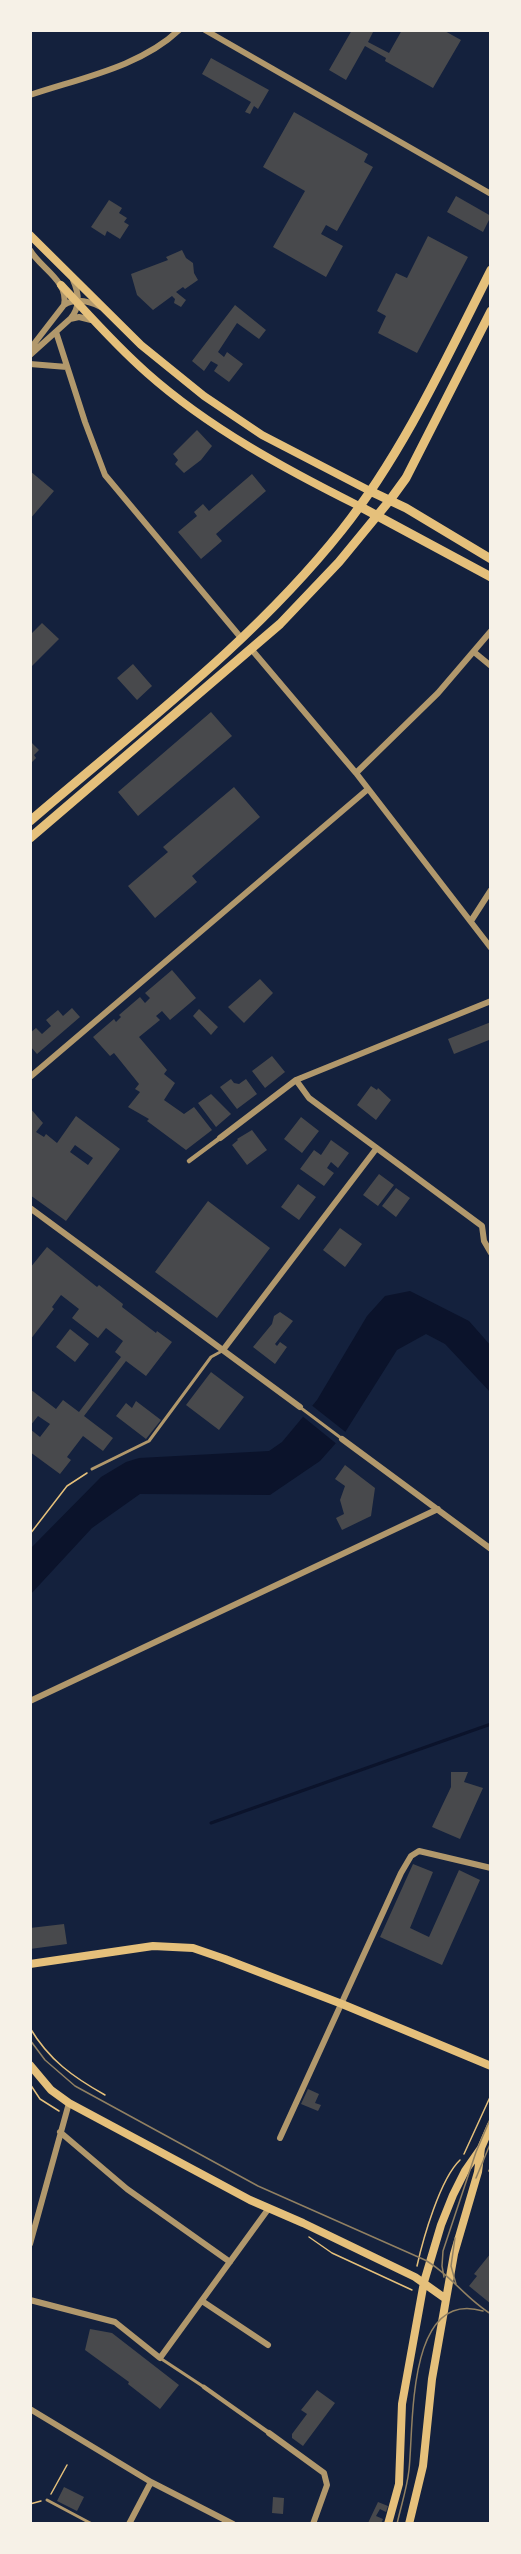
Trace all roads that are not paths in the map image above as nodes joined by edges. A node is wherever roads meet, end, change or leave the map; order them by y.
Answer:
1 (179, 30) edge
2 (205, 30) edge
3 (30, 95) edge
4 (491, 194) edge
5 (30, 235) edge
6 (30, 249) edge
7 (491, 270) edge
8 (67, 273) junction
9 (61, 285) junction
10 (77, 302) junction
11 (64, 305) junction
12 (491, 311) edge
13 (109, 312) junction
14 (70, 319) junction
15 (95, 321) junction
16 (56, 332) junction
17 (30, 349) edge
18 (30, 355) edge
19 (30, 364) edge
20 (67, 367) junction
21 (370, 491) junction
22 (390, 500) junction
23 (359, 506) junction
24 (378, 516) junction
25 (491, 559) edge
26 (491, 577) edge
27 (491, 631) edge
28 (242, 639) junction
29 (252, 650) junction
30 (474, 652) junction
31 (491, 666) edge
32 (356, 773) junction
33 (368, 789) junction
34 (30, 821) edge
35 (30, 838) edge
36 (491, 890) edge
37 (471, 921) junction
38 (491, 948) edge
39 (491, 1001) edge
40 (30, 1077) edge
41 (296, 1080) junction
42 (220, 1137) joint
43 (376, 1149) junction
44 (189, 1161) dead end
45 (31, 1209) edge
46 (30, 1218) edge
47 (490, 1225) edge
48 (482, 1226) junction
49 (491, 1253) edge
50 (223, 1350) junction
51 (300, 1407) joint
52 (342, 1439) joint
53 (92, 1469) road end
54 (438, 1509) junction
55 (491, 1549) edge
56 (30, 1701) edge
57 (491, 1867) edge
58 (30, 1964) edge
59 (342, 2004) junction
60 (30, 2065) edge
61 (491, 2066) edge
62 (69, 2103) junction
63 (491, 2125) edge
64 (60, 2132) junction
65 (280, 2138) dead end
66 (481, 2148) junction
67 (269, 2208) junction
68 (30, 2244) edge
69 (230, 2262) junction
70 (424, 2282) junction
71 (446, 2299) junction
72 (30, 2300) edge
73 (202, 2301) junction
74 (268, 2345) dead end
75 (160, 2358) junction
76 (204, 2387) joint
77 (30, 2409) edge
78 (269, 2433) joint
79 (151, 2482) junction
80 (47, 2500) road end
81 (92, 2524) edge
82 (129, 2524) edge
83 (233, 2524) edge
84 (313, 2524) edge
85 (388, 2524) edge
86 (409, 2524) edge

1 - 3 street
2 - 4 street
5 - 8 main road
6 - 9 street
7 - 21 main road
8 - 10 street
8 - 13 main road
9 - 10 main road
9 - 11 street
10 - 11 street
10 - 13 street
10 - 14 street
10 - 15 main road
11 - 17 street
12 - 22 main road
13 - 21 main road
14 - 15 street
14 - 16 street
15 - 23 main road
16 - 18 street
16 - 20 street
19 - 20 street
20 - 28 street
21 - 22 main road
21 - 23 main road
22 - 24 main road
22 - 25 main road
23 - 24 main road
23 - 28 main road
24 - 26 main road
24 - 29 main road
27 - 30 street
28 - 34 main road
29 - 32 street
29 - 35 main road
30 - 31 street
30 - 32 street
32 - 33 street
33 - 37 street
33 - 40 street
36 - 37 street
37 - 38 street
39 - 41 street
41 - 42 street
41 - 43 street
42 - 44 street
43 - 48 street
43 - 50 street
45 - 46 street
45 - 50 street
47 - 48 street
48 - 49 street
50 - 51 street
50 - 53 lane
51 - 52 lane
52 - 54 street
54 - 55 street
54 - 56 street
57 - 59 street
58 - 59 main road
59 - 61 main road
59 - 65 street
60 - 62 main road
62 - 64 street
62 - 67 main road
63 - 66 main road
64 - 68 street
64 - 69 street
66 - 70 main road
66 - 71 main road
67 - 69 street
67 - 70 main road
69 - 73 street
70 - 71 main road
70 - 85 main road
71 - 86 main road
72 - 75 street
73 - 74 street
73 - 75 street
75 - 76 lane
76 - 78 street
77 - 79 street
78 - 84 street
79 - 82 street
79 - 83 street
80 - 81 lane

